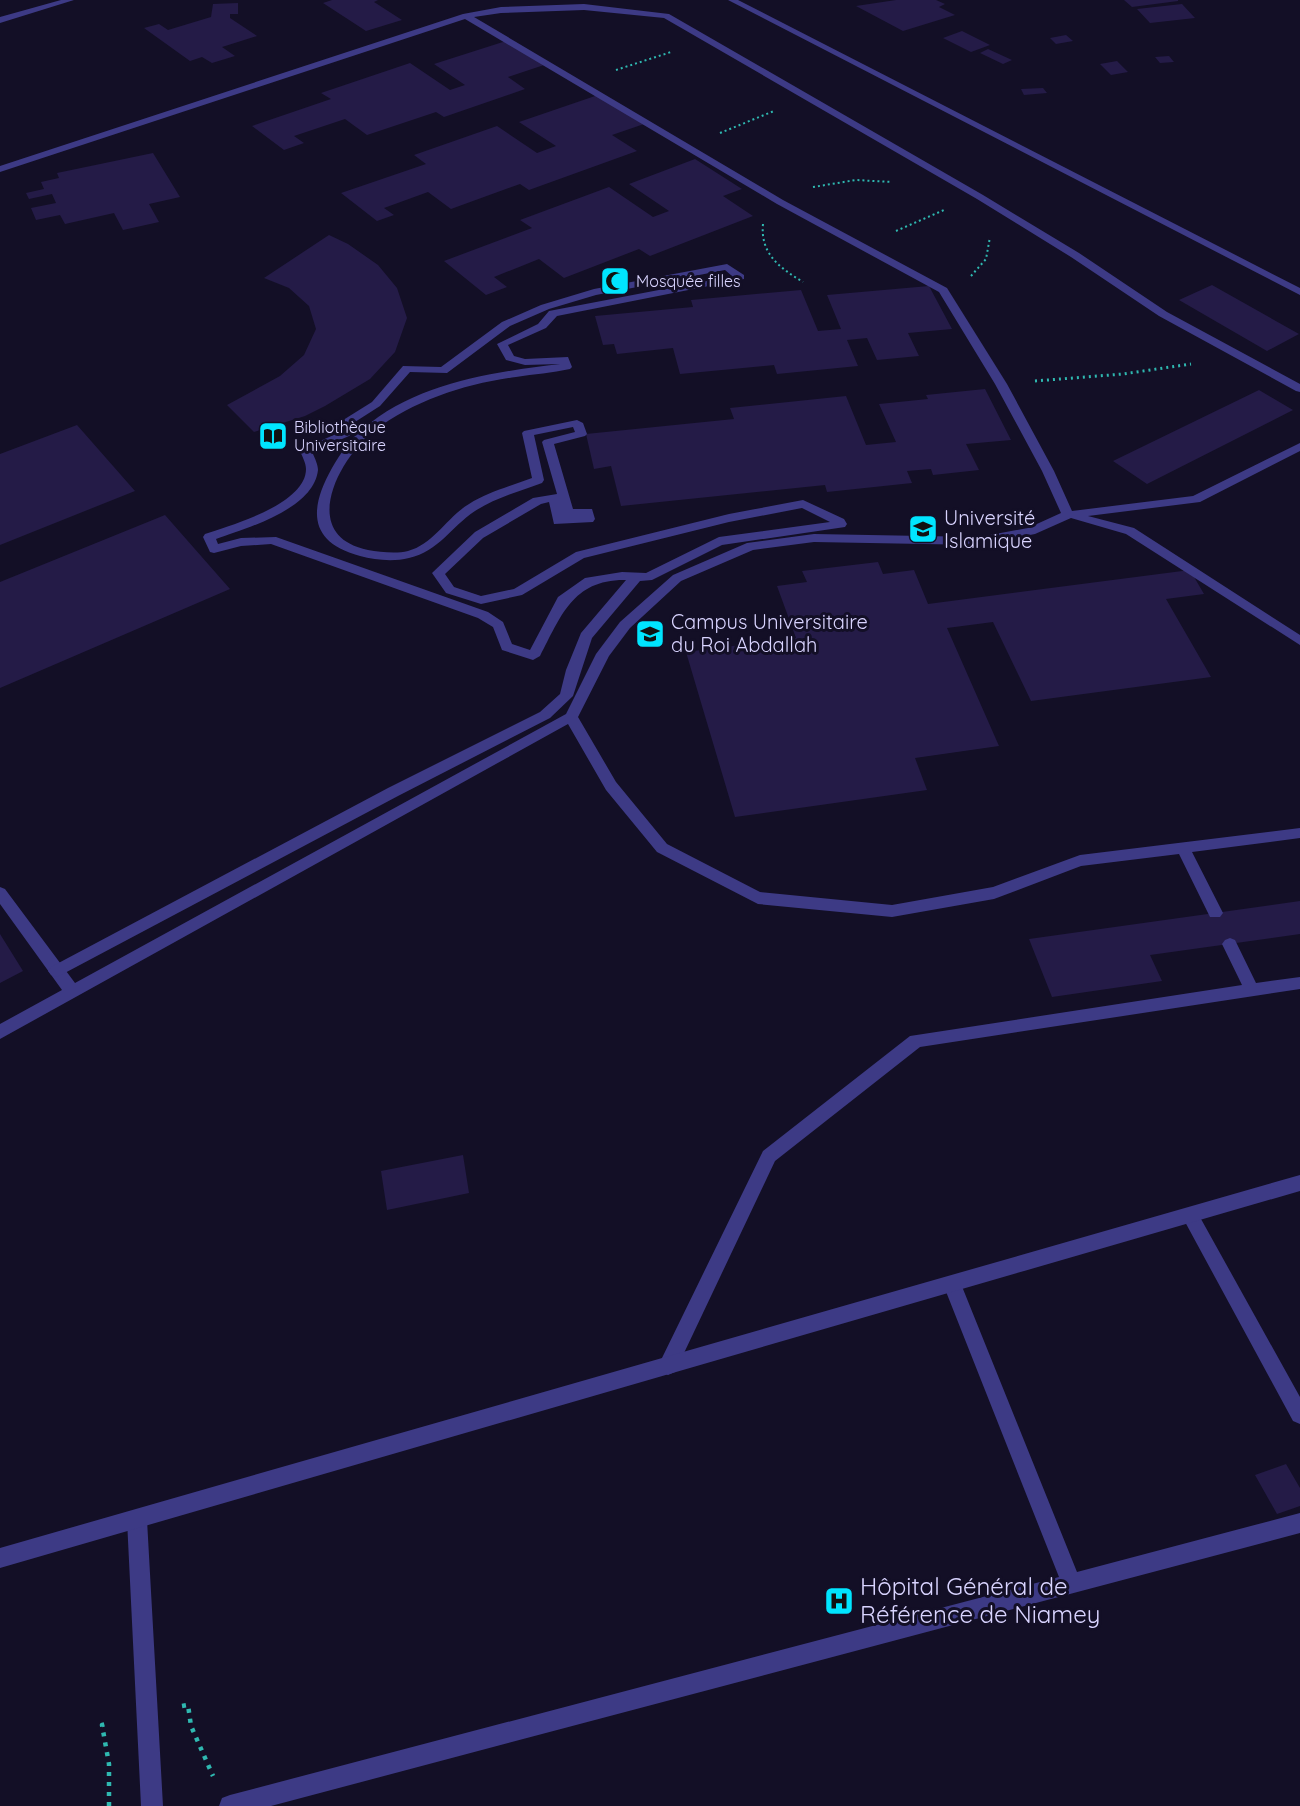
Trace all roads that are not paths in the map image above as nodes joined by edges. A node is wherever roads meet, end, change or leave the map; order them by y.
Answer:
1 (70, 0) edge
2 (757, 0) edge
3 (734, 1) edge
4 (466, 16) junction
5 (0, 20) edge
6 (0, 169) edge
7 (1300, 292) edge
8 (1300, 388) edge
9 (1300, 446) edge
10 (1068, 514) junction
11 (637, 576) junction
12 (1300, 641) edge
13 (571, 717) junction
14 (1300, 833) edge
15 (1183, 848) junction
16 (0, 893) edge
17 (1215, 914) dead end
18 (1230, 944) dead end
19 (56, 971) junction
20 (1300, 984) edge
21 (1252, 991) junction
22 (72, 992) junction
23 (0, 1032) edge
24 (1300, 1184) edge
25 (1190, 1215) junction
26 (952, 1284) junction
27 (668, 1366) junction
28 (1300, 1416) edge
29 (137, 1520) junction
30 (1300, 1522) edge
31 (0, 1558) edge
32 (1071, 1583) junction
33 (152, 1806) edge
34 (230, 1806) edge

1 - 5 street
2 - 3 street
3 - 7 street
4 - 6 street
4 - 8 street
4 - 10 street
9 - 10 street
10 - 12 street
10 - 13 street
11 - 11 street
11 - 19 street
13 - 15 street
13 - 22 street
14 - 15 street
15 - 17 street
16 - 19 street
18 - 21 street
19 - 22 street
20 - 21 street
21 - 27 street
22 - 23 street
24 - 25 street
25 - 26 street
25 - 28 street
26 - 27 street
26 - 32 street
27 - 29 street
29 - 31 street
29 - 33 street
30 - 32 street
32 - 34 street

